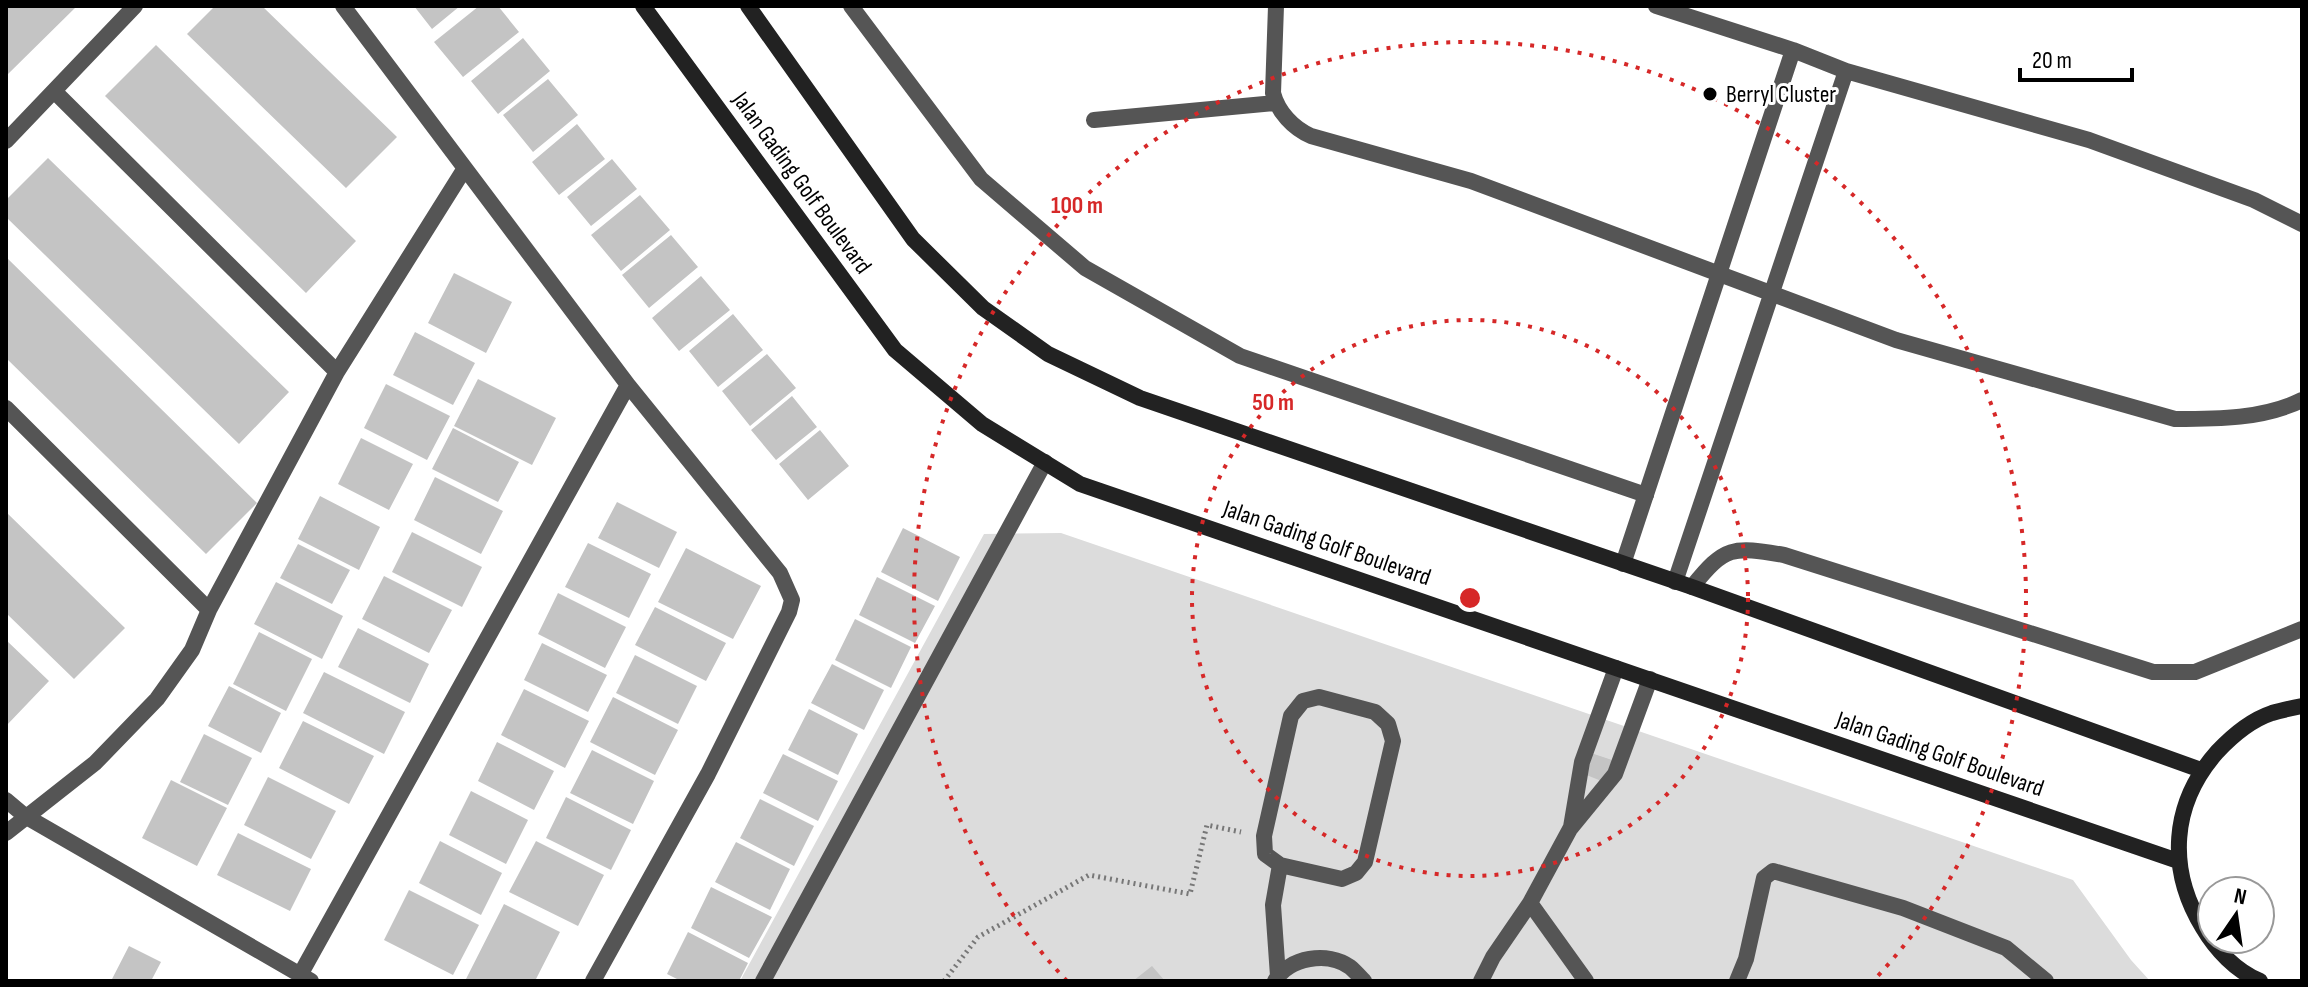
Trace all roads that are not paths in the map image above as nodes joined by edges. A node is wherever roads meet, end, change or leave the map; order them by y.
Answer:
1 (135, 6) edge
2 (343, 6) edge
3 (643, 6) edge
4 (748, 6) edge
5 (851, 6) edge
6 (1276, 6) edge
7 (1656, 6) edge
8 (1793, 50) junction
9 (1846, 71) junction
10 (54, 91) junction
11 (1275, 103) junction
12 (1094, 120) dead end
13 (6, 141) edge
14 (465, 168) junction
15 (2302, 224) edge
16 (1719, 273) junction
17 (1771, 294) junction
18 (337, 372) junction
19 (628, 385) junction
20 (2302, 400) edge
21 (6, 408) edge
22 (1045, 462) junction
23 (1646, 495) junction
24 (1623, 564) junction
25 (1675, 582) junction
26 (1692, 587) junction
27 (209, 610) junction
28 (2302, 629) edge
29 (1616, 668) junction
30 (1650, 679) junction
31 (2302, 706) edge
32 (2201, 770) junction
33 (6, 800) edge
34 (25, 816) junction
35 (1570, 829) junction
36 (6, 833) edge
37 (2178, 861) junction
38 (1280, 865) junction
39 (1530, 903) junction
40 (305, 978) edge
41 (1276, 978) edge
42 (593, 981) edge
43 (763, 981) edge
44 (1364, 981) edge
45 (1481, 981) edge
46 (1586, 981) edge
47 (1737, 981) edge
48 (2046, 981) edge
49 (2260, 981) edge

1 - 10 street
2 - 14 street
3 - 22 main road, Jalan Gading Golf Boulevard
4 - 24 main road
5 - 23 street
6 - 11 street
7 - 8 street
8 - 9 street
8 - 16 street
9 - 15 street
9 - 17 street
10 - 13 street
10 - 18 street
11 - 12 street
11 - 16 street
14 - 18 street
14 - 19 street
16 - 17 street
16 - 23 street
17 - 20 street
17 - 25 street
18 - 27 street
19 - 40 street
19 - 42 street
21 - 27 street
22 - 29 main road, Jalan Gading Golf Boulevard
22 - 43 street
23 - 24 street
24 - 25 main road
25 - 26 main road
26 - 28 street
26 - 32 main road
27 - 34 street
29 - 30 main road, Jalan Gading Golf Boulevard
29 - 35 street
30 - 35 street
30 - 37 main road, Jalan Gading Golf Boulevard
31 - 32 main road
32 - 37 main road
33 - 34 street
34 - 36 street
34 - 40 street
35 - 39 street
37 - 49 main road
38 - 38 street
38 - 41 street
39 - 45 street
39 - 46 street
41 - 44 street
47 - 48 street

